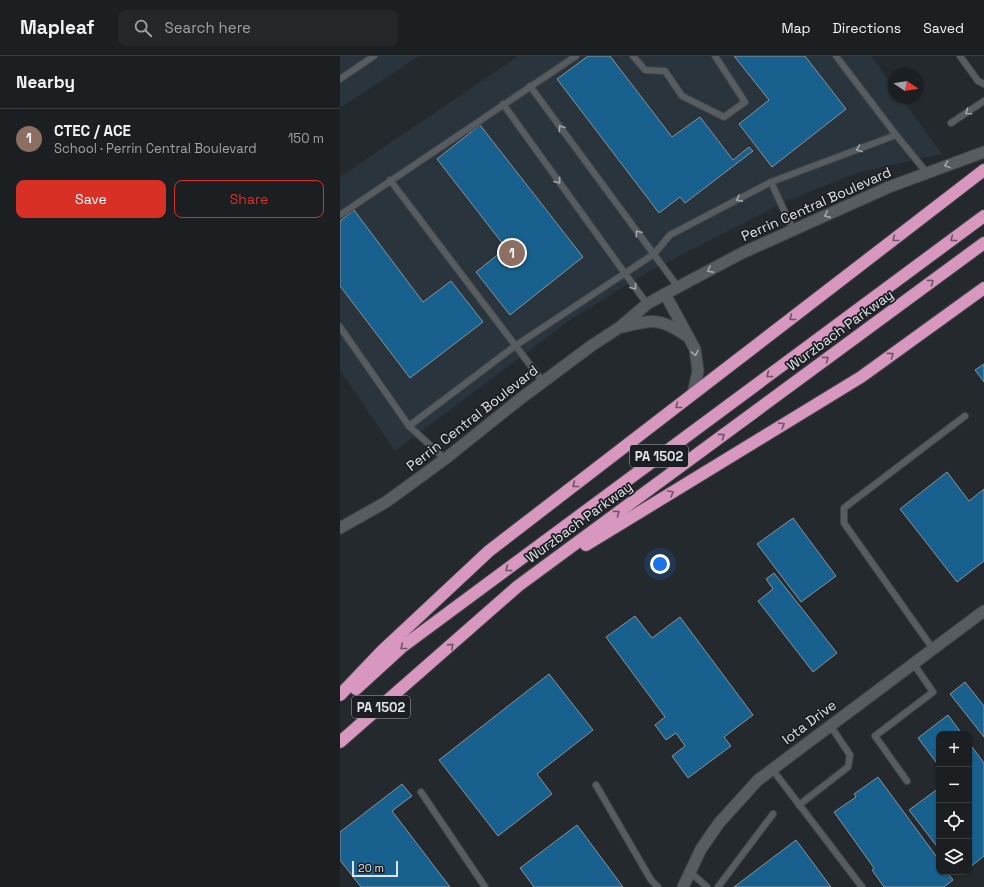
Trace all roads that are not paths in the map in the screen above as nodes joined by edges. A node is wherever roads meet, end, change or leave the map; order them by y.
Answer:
1 (374, 56) edge
2 (576, 56) edge
3 (633, 56) edge
4 (715, 56) edge
5 (836, 56) edge
6 (960, 56) edge
7 (340, 79) edge
8 (984, 84) edge
9 (530, 86) junction
10 (984, 101) edge
11 (503, 104) junction
12 (951, 123) dead end
13 (896, 135) junction
14 (984, 152) edge
15 (984, 170) edge
16 (928, 173) junction
17 (390, 180) junction
18 (771, 182) junction
19 (340, 215) edge
20 (984, 216) edge
21 (793, 230) junction
22 (984, 243) edge
23 (654, 254) junction
24 (625, 274) junction
25 (678, 287) junction
26 (984, 288) edge
27 (665, 294) junction
28 (647, 304) junction
29 (340, 327) edge
30 (620, 327) junction
31 (688, 337) junction
32 (515, 346) junction
33 (543, 382) junction
34 (693, 394) junction
35 (965, 416) dead end
36 (409, 426) junction
37 (445, 459) junction
38 (340, 528) edge
39 (518, 586) junction
40 (984, 611) edge
41 (933, 649) junction
42 (914, 663) junction
43 (340, 695) edge
44 (340, 703) edge
45 (830, 725) junction
46 (340, 742) edge
47 (772, 769) junction
48 (907, 781) dead end
49 (596, 785) dead end
50 (422, 792) dead end
51 (799, 805) junction
52 (773, 814) dead end
53 (690, 872) junction
54 (485, 887) edge
55 (658, 887) edge
56 (683, 887) edge
57 (707, 887) edge
58 (718, 887) edge
59 (862, 887) edge

1 - 7 lane
2 - 9 lane
3 - 4 lane
5 - 13 lane
6 - 8 lane
9 - 11 lane
23 -> 9 lane
10 -> 12 lane
11 - 17 lane
11 -> 24 lane
13 - 16 lane
13 -> 18 lane
14 -> 16 street, Perrin Central Boulevard
15 -> 34 highway
16 -> 21 street, Perrin Central Boulevard
17 - 19 lane
17 - 32 lane
18 - 21 lane
18 -> 23 lane
20 -> 44 highway, Wurzbach Parkway / PA 1502
21 -> 25 street, Perrin Central Boulevard
39 -> 22 highway, Wurzbach Parkway / PA 1502
23 - 24 lane
23 - 25 lane
24 -> 28 lane
24 - 32 lane
25 - 27 street, Perrin Central Boulevard
39 -> 26 highway
27 - 28 street, Perrin Central Boulevard
27 - 31 street
28 - 30 street, Perrin Central Boulevard
29 - 36 lane
30 - 31 street, Perrin Central Boulevard
30 - 33 street, Perrin Central Boulevard
31 -> 34 street
32 - 33 lane
32 - 36 lane
33 - 37 street, Perrin Central Boulevard
34 -> 43 highway
35 - 41 lane
36 - 37 lane
37 - 38 street, Perrin Central Boulevard
46 -> 39 highway, Wurzbach Parkway / PA 1502
40 - 41 street, Iota Drive
41 - 42 street, Iota Drive
42 - 45 street, Iota Drive
42 - 48 lane
45 - 47 street, Iota Drive
45 - 51 lane
47 - 51 lane
47 - 53 street, Iota Drive
49 - 55 lane
50 - 54 lane
51 - 59 lane
52 - 58 lane
53 - 56 street, Iota Drive
53 - 57 lane

